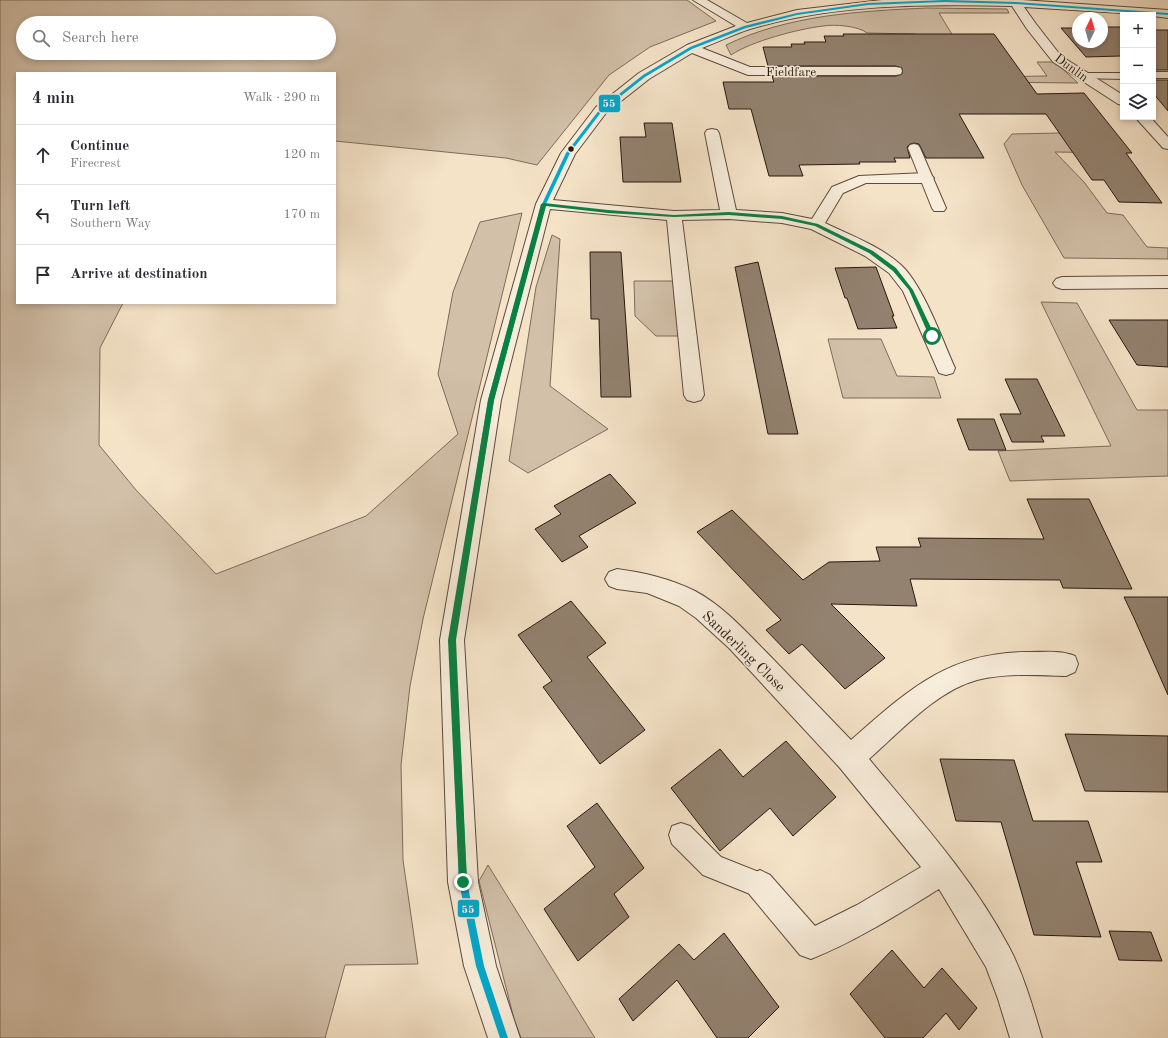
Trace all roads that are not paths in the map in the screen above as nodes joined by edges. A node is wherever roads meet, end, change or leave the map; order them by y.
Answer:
1 (699, 0) edge
2 (1124, 0) edge
3 (1016, 3) junction
4 (1132, 11) junction
5 (1168, 14) edge
6 (744, 27) junction
7 (691, 48) junction
8 (896, 71) dead end
9 (1156, 75) edge
10 (1168, 75) edge
11 (1084, 76) junction
12 (1120, 76) edge
13 (1120, 99) edge
14 (1145, 120) edge
15 (712, 133) dead end
16 (1168, 145) edge
17 (914, 148) dead end
18 (926, 178) junction
19 (544, 204) junction
20 (939, 208) dead end
21 (729, 214) junction
22 (674, 216) junction
23 (816, 225) junction
24 (1168, 282) edge
25 (1062, 283) dead end
26 (946, 368) dead end
27 (694, 395) dead end
28 (617, 579) dead end
29 (1066, 664) dead end
30 (850, 758) junction
31 (681, 835) dead end
32 (943, 870) junction
33 (760, 885) joint
34 (504, 1038) edge
35 (1026, 1038) edge

1 - 6 street
2 - 4 street
3 - 4 street
3 - 6 street
3 - 11 street, Dunlin
4 - 5 street
6 - 7 street
7 - 8 street, Fieldfare
7 - 19 street
9 - 10 lane
11 - 12 lane
11 - 13 street, Dunlin
14 - 16 street
15 - 21 street
17 - 18 lane
18 - 20 lane
18 - 23 street
19 - 22 street
19 - 34 street
21 - 22 street
21 - 23 street
22 - 27 street
23 - 26 street
24 - 25 street
28 - 30 street, Sanderling Close
29 - 30 street
30 - 32 street, Sanderling Close
31 - 33 lane
32 - 33 street
32 - 35 street, Sanderling Close

